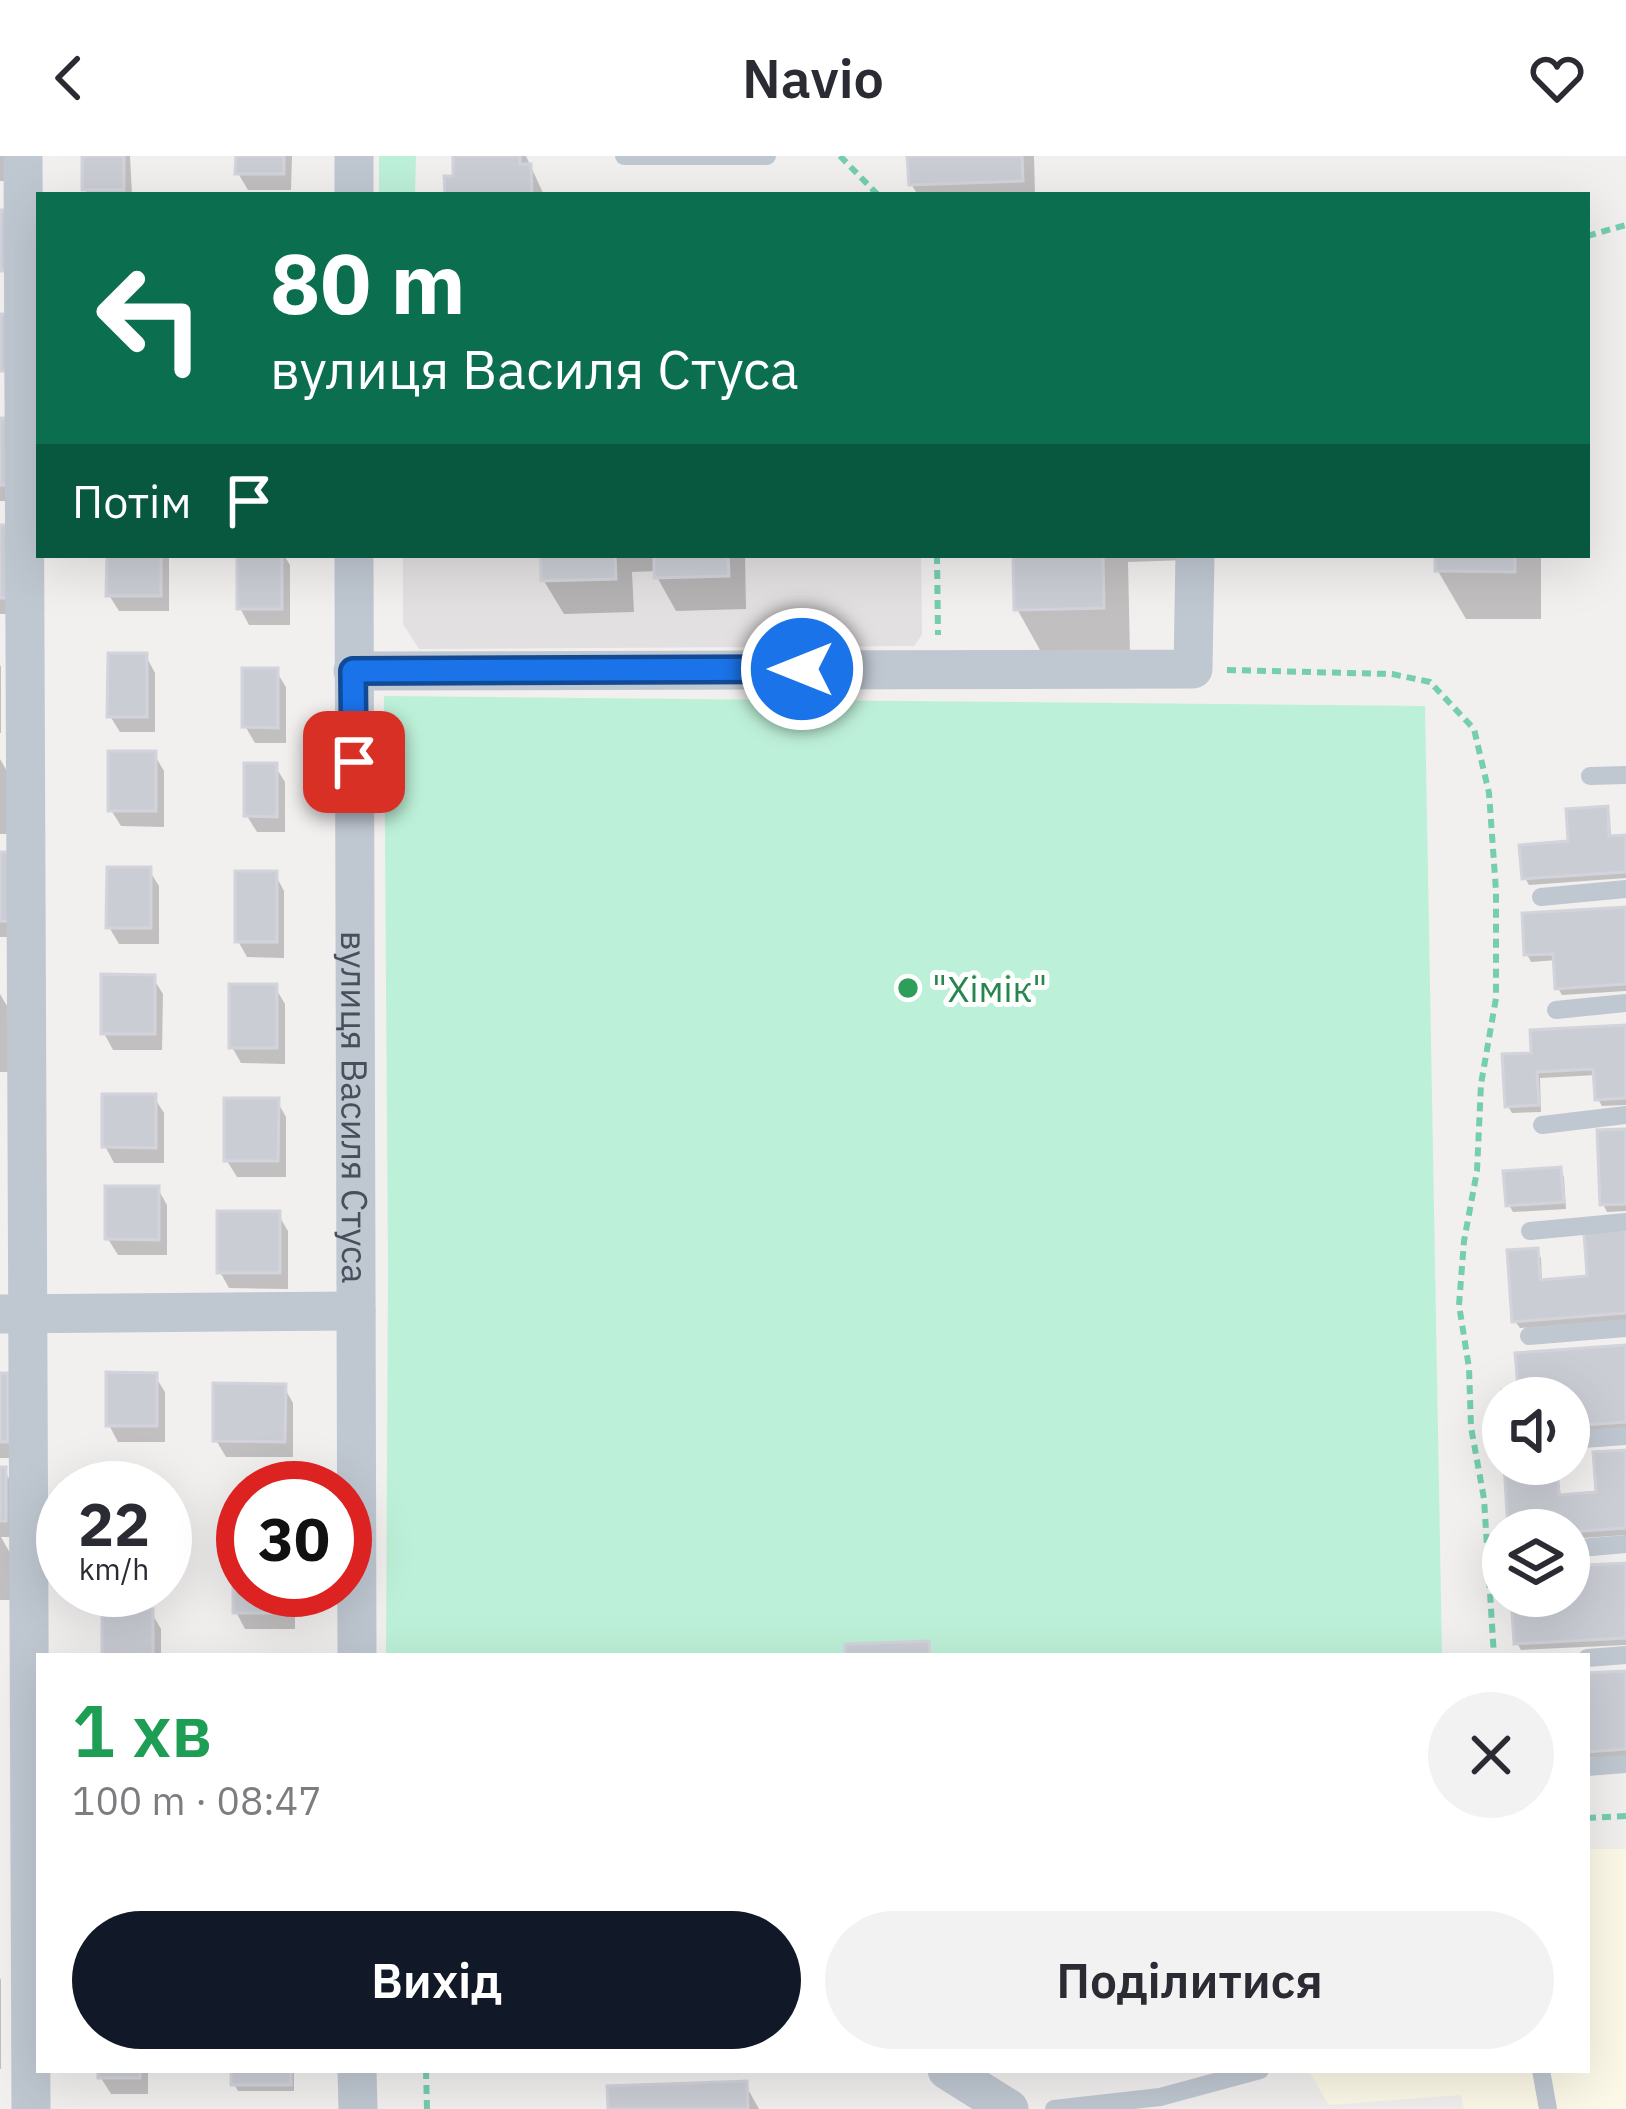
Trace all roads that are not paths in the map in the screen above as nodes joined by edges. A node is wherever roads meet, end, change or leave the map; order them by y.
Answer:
1 (23, 156) edge
2 (354, 156) edge
3 (624, 156) edge
4 (767, 156) edge
5 (354, 192) edge
6 (354, 558) edge
7 (1195, 558) edge
8 (353, 671) junction
9 (1626, 775) edge
10 (1590, 776) dead end
11 (1626, 889) edge
12 (1541, 896) dead end
13 (1626, 1003) edge
14 (1556, 1010) dead end
15 (1626, 1115) edge
16 (1542, 1125) dead end
17 (1626, 1222) edge
18 (1530, 1231) dead end
19 (356, 1311) junction
20 (15, 1313) edge
21 (1626, 1328) edge
22 (1528, 1336) dead end
23 (1626, 1436) edge
24 (1590, 1439) edge
25 (1626, 1544) edge
26 (1590, 1547) edge
27 (14, 1649) edge
28 (356, 1653) edge
29 (1626, 1655) edge
30 (1590, 1658) edge
31 (1626, 1764) edge
32 (1590, 1767) edge
33 (357, 2073) edge
34 (952, 2073) edge
35 (1249, 2073) edge
36 (1542, 2073) edge
37 (31, 2109) edge
38 (358, 2109) edge
39 (1010, 2109) edge
40 (1054, 2109) edge
41 (1548, 2109) edge

1 - 20 street
2 - 5 street
3 - 4 lane
6 - 8 street, вулиця Василя Стуса
7 - 8 street
8 - 19 street, вулиця Василя Стуса
9 - 10 lane
11 - 12 lane
13 - 14 lane
15 - 16 lane
17 - 18 lane
19 - 20 street
19 - 28 street, вулиця Василя Стуса
20 - 27 street
21 - 22 lane
23 - 24 lane
25 - 26 lane
27 - 37 street
29 - 30 lane
31 - 32 lane
33 - 38 street
34 - 39 street
35 - 40 lane
36 - 41 lane

